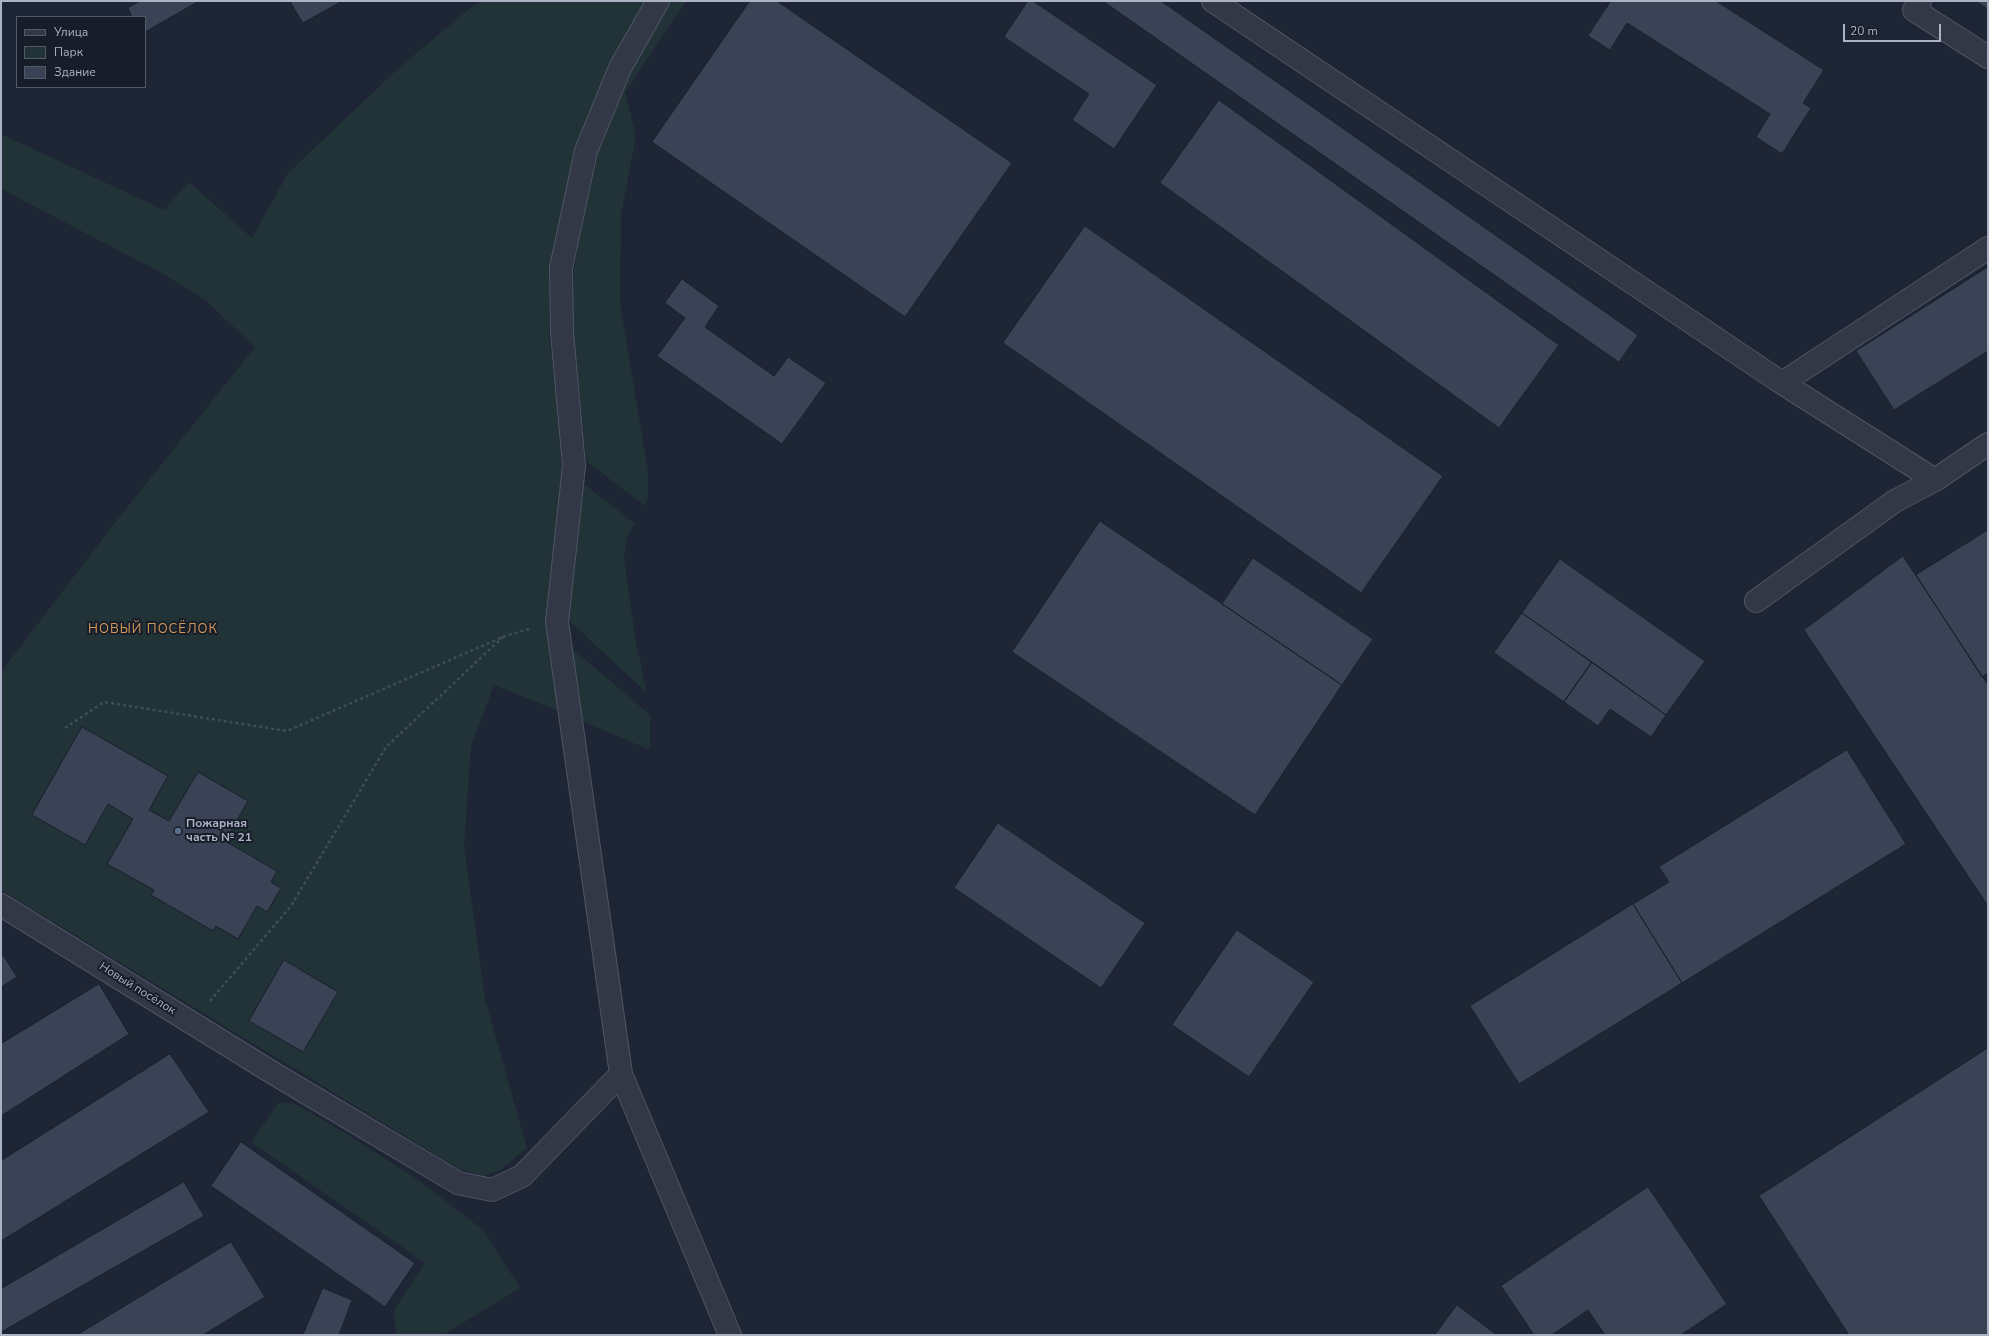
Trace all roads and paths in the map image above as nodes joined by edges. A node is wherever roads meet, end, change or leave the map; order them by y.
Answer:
1 (658, 1) edge
2 (1213, 1) edge
3 (1912, 4) edge
4 (1988, 58) edge
5 (1988, 248) edge
6 (1782, 383) junction
7 (1988, 444) edge
8 (1935, 480) junction
9 (1756, 601) dead end
10 (557, 622) junction
11 (505, 636) junction
12 (64, 728) dead end
13 (1, 905) edge
14 (191, 1023) junction
15 (621, 1074) junction
16 (730, 1335) edge

1 - 10 street
2 - 6 street
3 - 4 street
5 - 6 street
6 - 8 street
7 - 8 street
8 - 9 street
10 - 11 path
10 - 15 street
11 - 12 path
11 - 14 path
13 - 14 street, Новый посёлок
14 - 15 street, Новый посёлок
15 - 16 street

